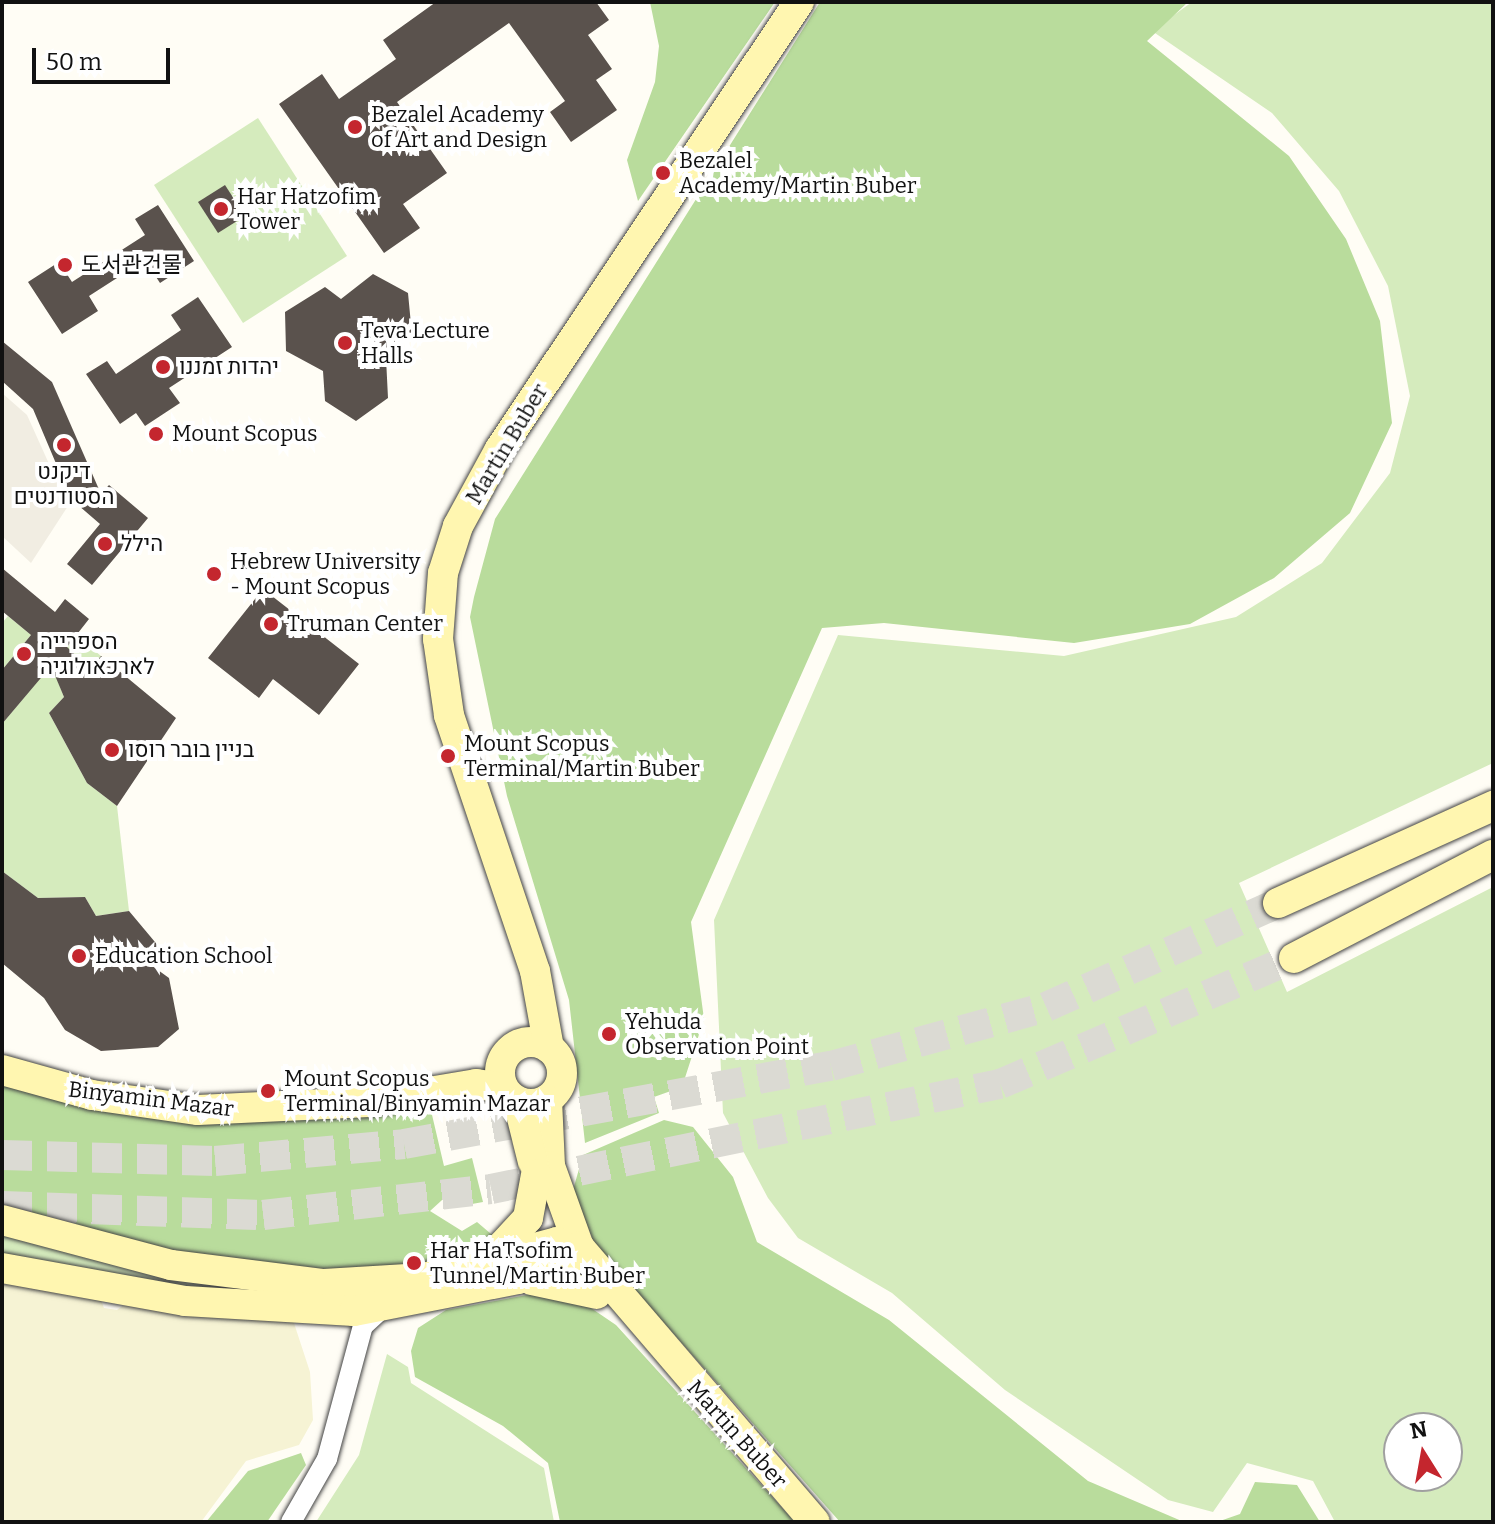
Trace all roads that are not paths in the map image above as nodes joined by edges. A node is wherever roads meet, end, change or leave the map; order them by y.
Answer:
1 (799, 2) edge
2 (1493, 806) edge
3 (1493, 855) edge
4 (1278, 903) tunnel mouth
5 (523, 944) junction
6 (1294, 958) tunnel mouth
7 (549, 1048) junction
8 (2, 1070) edge
9 (518, 1079) junction
10 (536, 1175) junction
11 (2, 1220) edge
12 (568, 1251) junction
13 (481, 1265) junction
14 (2, 1268) edge
15 (518, 1279) junction
16 (597, 1294) junction
17 (380, 1310) junction
18 (299, 1311) junction
19 (658, 1346) junction
20 (353, 1368) junction
21 (291, 1522) edge
22 (815, 1522) edge

1 - 5 street, Martin Buber
2 - 4 street
3 - 6 street
5 - 7 street, Martin Buber
5 - 9 street, Martin Buber
7 - 9 street
7 - 9 street, Martin Buber
8 - 9 street, Binyamin Mazar
9 - 10 street, Martin Buber
9 - 12 street, Martin Buber
10 - 12 street, Martin Buber
10 - 13 street
11 - 13 street
12 - 13 street
12 - 15 street
12 - 16 street, Martin Buber
12 - 19 street, Martin Buber
14 - 18 street
15 - 16 street
15 - 17 street
16 - 19 street, Martin Buber
17 - 18 street
17 - 20 street
18 - 20 street
19 - 22 street, Martin Buber
20 - 21 street

